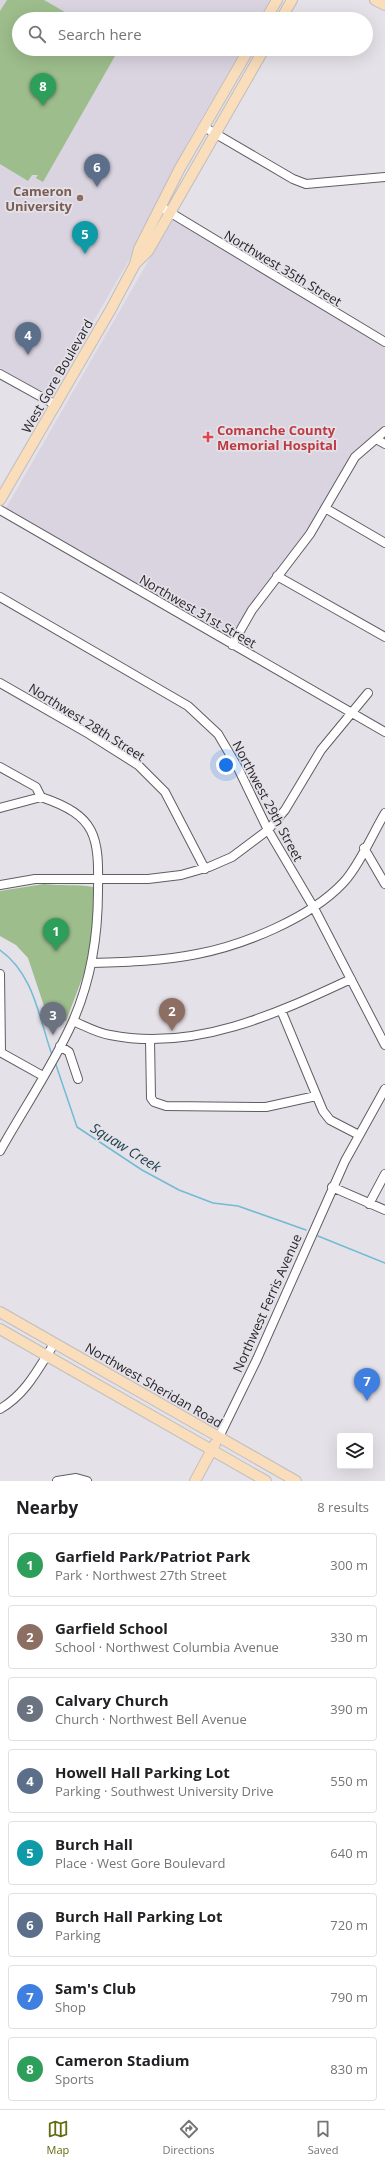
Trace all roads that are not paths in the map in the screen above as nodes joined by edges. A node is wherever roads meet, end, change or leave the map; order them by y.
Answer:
1 (277, 0) edge
2 (292, 0) edge
3 (375, 0) edge
4 (385, 5) edge
5 (270, 12) edge
6 (285, 12) edge
7 (245, 56) edge
8 (260, 56) edge
9 (204, 127) junction
10 (215, 134) junction
11 (385, 177) edge
12 (161, 207) junction
13 (170, 212) junction
14 (135, 264) junction
15 (385, 342) edge
16 (0, 374) edge
17 (56, 405) junction
18 (385, 431) edge
19 (376, 439) junction
20 (385, 444) edge
21 (0, 500) edge
22 (325, 508) junction
23 (0, 510) edge
24 (385, 543) edge
25 (278, 576) junction
26 (0, 597) edge
27 (385, 637) edge
28 (232, 645) junction
29 (0, 683) edge
30 (368, 693) dead end
31 (352, 712) junction
32 (385, 732) edge
33 (0, 767) edge
34 (41, 798) junction
35 (0, 808) edge
36 (384, 816) edge
37 (268, 830) junction
38 (364, 848) junction
39 (205, 869) junction
40 (98, 878) junction
41 (385, 884) edge
42 (0, 885) edge
43 (314, 908) junction
44 (91, 963) junction
45 (0, 974) edge
46 (351, 978) junction
47 (281, 1010) junction
48 (73, 1021) junction
49 (150, 1039) junction
50 (385, 1045) edge
51 (59, 1048) junction
52 (0, 1052) edge
53 (43, 1076) junction
54 (78, 1080) dead end
55 (385, 1089) edge
56 (316, 1096) junction
57 (382, 1101) edge
58 (359, 1134) junction
59 (0, 1151) edge
60 (385, 1174) edge
61 (332, 1187) junction
62 (369, 1204) junction
63 (385, 1210) edge
64 (0, 1312) edge
65 (0, 1329) edge
66 (54, 1344) junction
67 (47, 1355) junction
68 (0, 1409) edge
69 (219, 1437) junction
70 (212, 1450) junction
71 (57, 1481) edge
72 (87, 1481) edge
73 (195, 1481) edge
74 (266, 1481) edge
75 (296, 1481) edge

1 - 5 main road
2 - 6 main road
3 - 4 main road
7 - 9 main road, West Gore Boulevard
8 - 10 main road, West Gore Boulevard
9 - 10 street
9 - 12 main road, West Gore Boulevard
10 - 11 street
10 - 13 main road, West Gore Boulevard
12 - 13 street, Northwest 35th Street
12 - 14 main road, West Gore Boulevard
13 - 14 main road, West Gore Boulevard
13 - 15 street, Northwest 35th Street
14 - 17 main road, West Gore Boulevard
16 - 17 street
17 - 21 main road, West Gore Boulevard
18 - 19 street
19 - 20 street
19 - 22 street
22 - 24 street
22 - 25 street
23 - 28 street, Northwest 31st Street
25 - 27 street
25 - 28 street
26 - 37 street, Northwest 29th Street
28 - 31 street, Northwest 31st Street
29 - 39 street, Northwest 28th Street
30 - 31 street
31 - 32 street, Northwest 31st Street
31 - 37 street
33 - 34 street
34 - 35 street
34 - 40 street
36 - 38 street
37 - 39 street
37 - 43 street, Northwest 29th Street
38 - 41 street
38 - 43 street
39 - 40 street
40 - 42 street
40 - 44 street
43 - 44 street
43 - 46 street, Northwest 29th Street
44 - 48 street
45 - 52 street
46 - 47 street
46 - 50 street, Northwest 29th Street
47 - 49 street
47 - 56 street
48 - 49 street
48 - 51 street
49 - 56 street
51 - 53 street
51 - 54 street
52 - 53 street
53 - 59 street
55 - 57 street, Northwest Ferris Avenue
56 - 58 street
57 - 58 street, Northwest Ferris Avenue
58 - 61 street, Northwest Ferris Avenue
60 - 62 street
61 - 62 street
61 - 69 street, Northwest Ferris Avenue
62 - 63 street
64 - 66 main road, Northwest Sheridan Road
65 - 67 main road
66 - 67 street
66 - 69 main road, Northwest Sheridan Road
67 - 68 street
67 - 70 main road
69 - 70 main road, Northwest Ferris Avenue
69 - 75 main road, Northwest Sheridan Road
70 - 73 main road, Northwest Ferris Avenue
70 - 74 main road
71 - 72 street

